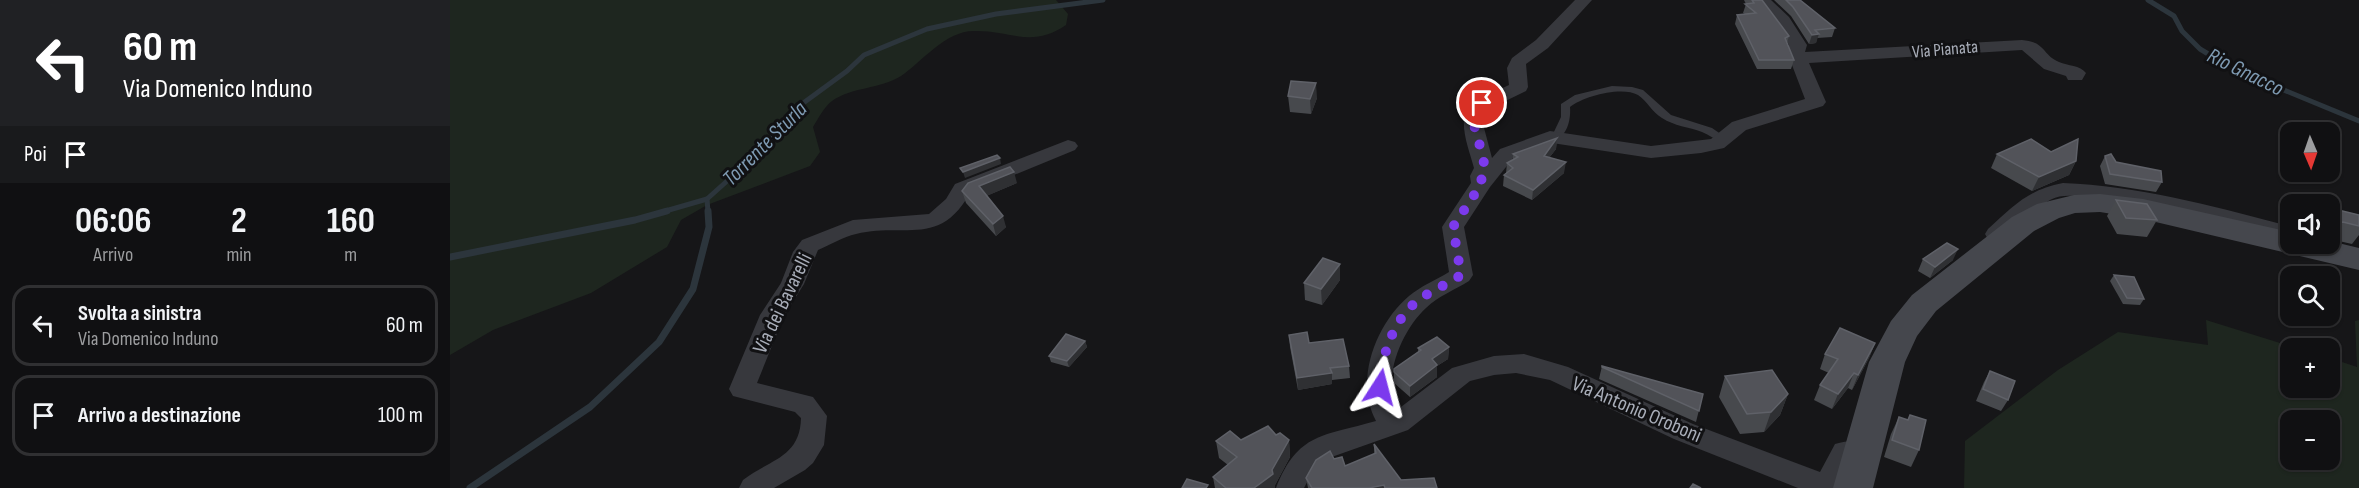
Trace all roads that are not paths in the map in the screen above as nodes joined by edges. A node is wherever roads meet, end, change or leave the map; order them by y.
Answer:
1 (1584, 0) edge
2 (1762, 0) edge
3 (1783, 21) junction
4 (1806, 21) edge
5 (1799, 58) junction
6 (2075, 76) dead end
7 (1557, 136) junction
8 (1723, 140) junction
9 (1068, 146) dead end
10 (1482, 183) junction
11 (2280, 235) edge
12 (2280, 240) edge
13 (2339, 254) edge
14 (1981, 258) junction
15 (2359, 259) edge
16 (1400, 421) junction
17 (1864, 452) junction
18 (753, 488) edge
19 (1290, 488) edge
20 (1853, 488) edge

1 - 10 street
2 - 3 street
3 - 4 street
3 - 5 street
5 - 6 street, Via Pianata
5 - 8 street
7 - 8 street
7 - 8 lane
7 - 10 street
9 - 18 street, Via dei Bavarelli
10 - 16 street
11 - 14 street
12 - 14 street
13 - 15 street
14 - 17 street
16 - 17 street, Via Antonio Oroboni
16 - 19 street
17 - 20 street

